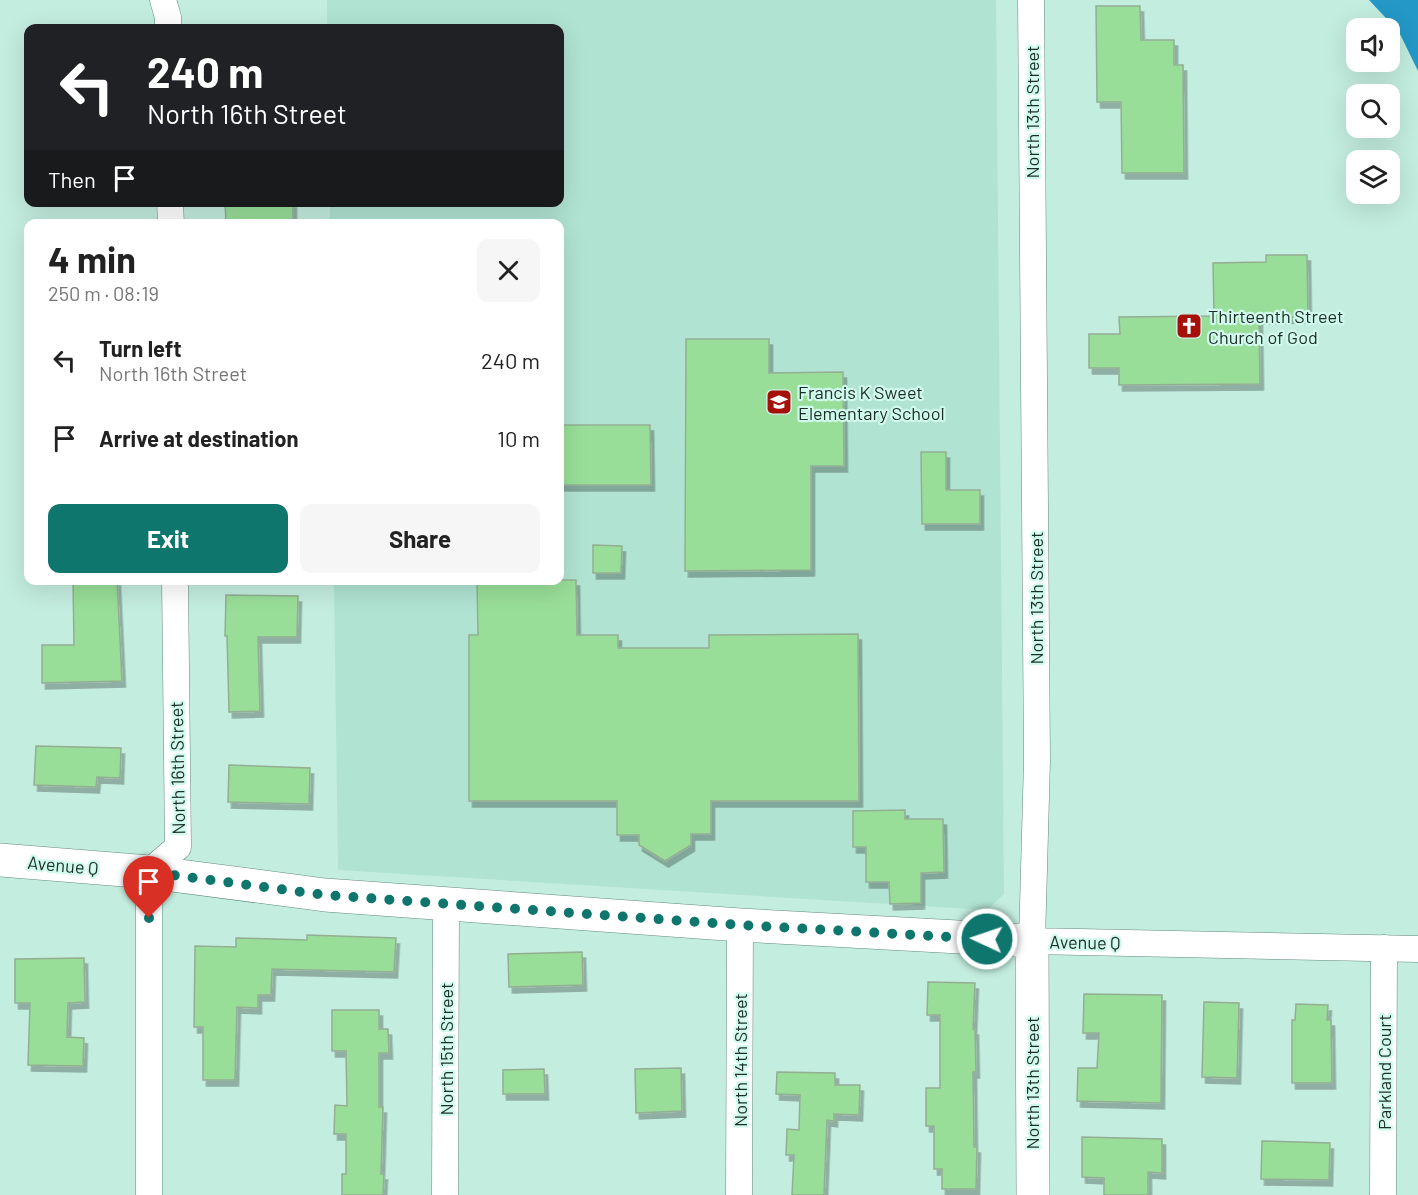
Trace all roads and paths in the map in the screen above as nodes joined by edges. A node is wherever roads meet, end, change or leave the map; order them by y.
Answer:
1 (163, 0) edge
2 (1031, 0) edge
3 (168, 24) edge
4 (175, 585) edge
5 (0, 860) edge
6 (149, 872) junction
7 (446, 903) junction
8 (740, 925) junction
9 (1032, 941) junction
10 (1384, 948) junction
11 (1418, 949) edge
12 (149, 1195) edge
13 (446, 1195) edge
14 (739, 1195) edge
15 (1033, 1195) edge
16 (1383, 1195) edge

1 - 3 street
2 - 9 street, North 13th Street
4 - 6 street, North 16th Street
5 - 6 street, Avenue Q
6 - 7 street, Avenue Q
6 - 12 street
7 - 8 street, Avenue Q
7 - 13 street, North 15th Street
8 - 9 street, Avenue Q
8 - 14 street, North 14th Street
9 - 10 street, Avenue Q
9 - 15 street, North 13th Street
10 - 11 street, Avenue Q
10 - 16 street, Parkland Court

